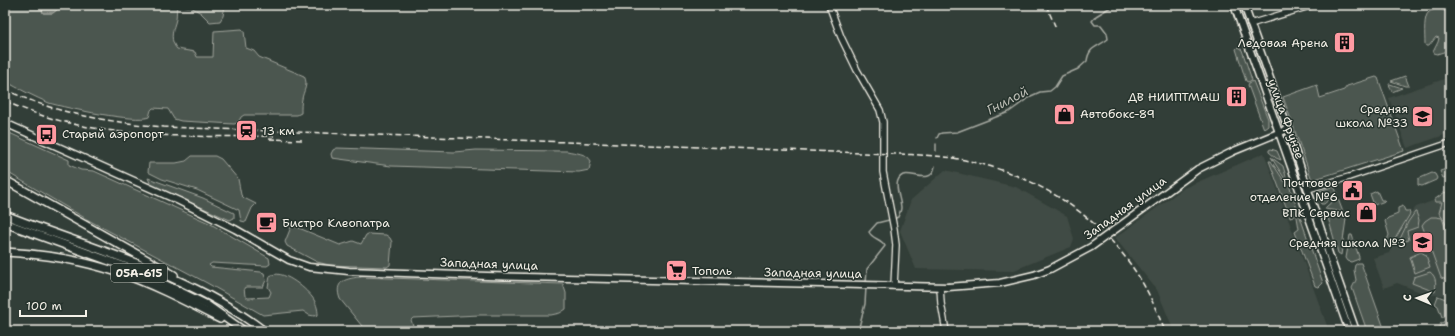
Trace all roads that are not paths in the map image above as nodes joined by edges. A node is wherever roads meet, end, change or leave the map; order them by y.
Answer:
1 (829, 5) edge
2 (1234, 5) edge
3 (1244, 5) edge
4 (1313, 5) edge
5 (1250, 24) junction
6 (1241, 28) junction
7 (5, 123) edge
8 (1288, 129) junction
9 (1279, 132) junction
10 (1450, 143) edge
11 (5, 180) edge
12 (1308, 189) junction
13 (1300, 191) junction
14 (5, 202) edge
15 (5, 211) edge
16 (5, 215) edge
17 (5, 223) edge
18 (28, 228) junction
19 (5, 252) edge
20 (894, 286) junction
21 (940, 287) junction
22 (209, 295) junction
23 (243, 331) edge
24 (264, 331) edge
25 (946, 331) edge
26 (1349, 331) edge
27 (1356, 331) edge

1 - 20 main road
2 - 6 main road, улица Фрунзе
3 - 5 main road, улица Фрунзе
4 - 5 main road
5 - 6 main road
5 - 8 main road, улица Фрунзе
6 - 9 main road, улица Фрунзе
7 - 20 main road, Западная улица
8 - 9 main road, Западная улица
8 - 12 main road, улица Фрунзе
9 - 13 main road, улица Фрунзе
9 - 21 main road, Западная улица, bridge
10 - 12 main road
11 - 22 highway
12 - 13 main road
12 - 27 main road, улица Фрунзе
13 - 26 main road, улица Фрунзе
14 - 15 highway
16 - 18 highway, 05А-615
17 - 18 highway, 05А-615
18 - 22 highway, 05А-615
18 - 23 highway, 05А-615
19 - 23 highway
20 - 21 main road, Западная улица
21 - 25 main road
22 - 24 highway, 05А-615

